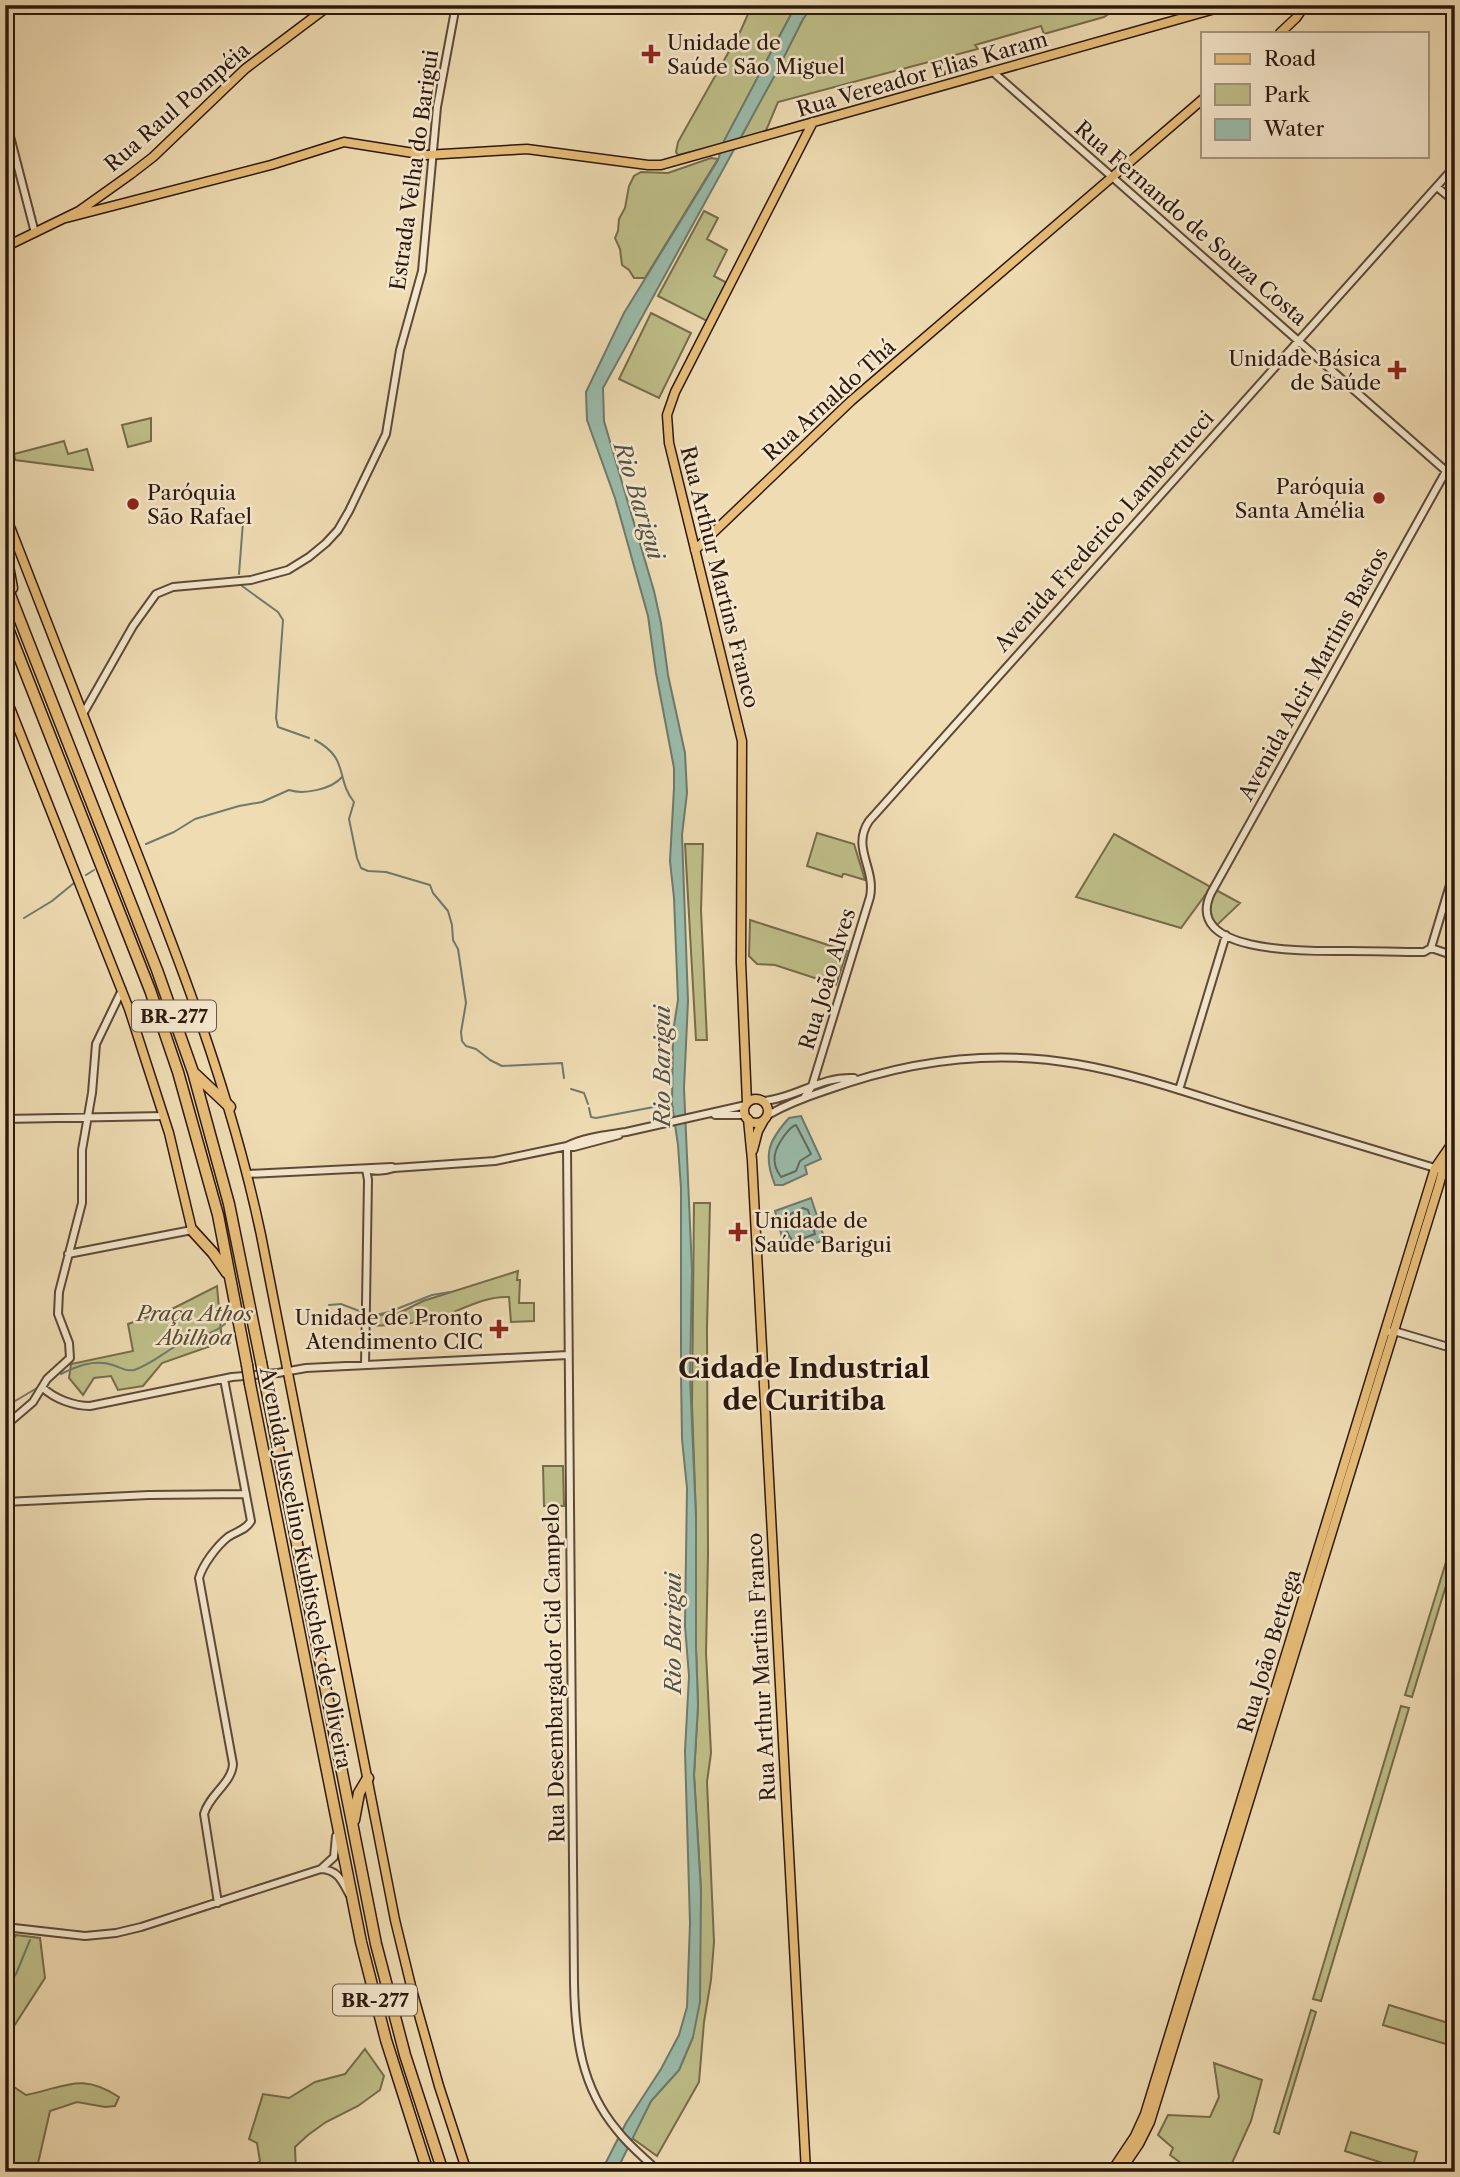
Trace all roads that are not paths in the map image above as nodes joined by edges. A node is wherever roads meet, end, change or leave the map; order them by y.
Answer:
1 (330, 5) edge
2 (456, 5) edge
3 (1229, 5) edge
4 (1305, 5) edge
5 (1213, 8) edge
6 (1281, 32) edge
7 (993, 72) junction
8 (1201, 101) edge
9 (5, 117) edge
10 (813, 122) junction
11 (792, 128) junction
12 (803, 142) junction
13 (433, 155) junction
14 (1455, 166) edge
15 (1112, 177) junction
16 (1437, 187) junction
17 (1455, 202) edge
18 (90, 207) junction
19 (36, 233) junction
20 (5, 247) edge
21 (1298, 341) junction
22 (1455, 455) edge
23 (1446, 471) junction
24 (1455, 489) edge
25 (5, 514) edge
26 (5, 550) edge
27 (695, 551) junction
28 (5, 582) edge
29 (16, 609) junction
30 (5, 621) edge
31 (5, 695) edge
32 (83, 714) junction
33 (868, 867) joint
34 (1455, 868) edge
35 (1227, 935) junction
36 (1431, 948) junction
37 (1455, 956) edge
38 (122, 990) junction
39 (193, 1072) junction
40 (747, 1074) junction
41 (859, 1079) junction
42 (812, 1086) junction
43 (1179, 1090) junction
44 (804, 1098) junction
45 (763, 1100) junction
46 (746, 1104) junction
47 (230, 1107) junction
48 (703, 1115) junction
49 (164, 1116) junction
50 (746, 1117) junction
51 (88, 1118) junction
52 (766, 1118) junction
53 (5, 1119) edge
54 (1455, 1139) edge
55 (567, 1146) junction
56 (1455, 1153) edge
57 (752, 1160) junction
58 (366, 1169) junction
59 (1439, 1169) junction
60 (247, 1174) junction
61 (1455, 1174) edge
62 (192, 1230) junction
63 (68, 1254) junction
64 (231, 1279) junction
65 (1394, 1331) junction
66 (1384, 1334) junction
67 (1455, 1349) edge
68 (568, 1355) junction
69 (365, 1365) junction
70 (288, 1370) junction
71 (223, 1379) junction
72 (43, 1388) junction
73 (5, 1426) edge
74 (1342, 1486) junction
75 (246, 1494) junction
76 (5, 1502) edge
77 (368, 1778) junction
78 (1246, 1799) junction
79 (337, 1824) junction
80 (352, 1831) junction
81 (321, 1869) junction
82 (352, 1900) junction
83 (218, 1903) junction
84 (5, 1927) edge
85 (428, 2172) edge
86 (443, 2172) edge
87 (467, 2172) edge
88 (659, 2172) edge
89 (806, 2172) edge
90 (1111, 2172) edge
91 (1120, 2172) edge

1 - 18 main road, Rua Raul Pompéia
2 - 13 street, Estrada Velha do Barigui
3 - 5 main road, Rua Vereador Elias Karam
4 - 6 main road
5 - 7 main road, Rua Vereador Elias Karam
7 - 10 main road, Rua Vereador Elias Karam
7 - 15 street, Rua Fernando de Souza Costa
8 - 15 main road, Rua Arnaldo Thá
9 - 19 street
10 - 11 main road, Rua Vereador Elias Karam
10 - 12 main road, Rua Arthur Martins Franco
11 - 12 main road
11 - 13 main road, Rua Vereador Elias Karam
12 - 27 main road, Rua Arthur Martins Franco
13 - 18 main road, Rua Vereador Elias Karam
13 - 32 street, Estrada Velha do Barigui
14 - 16 street, Avenida Frederico Lambertucci
15 - 21 street, Rua Fernando de Souza Costa
15 - 27 main road, Rua Arnaldo Thá
16 - 17 street
16 - 21 street, Avenida Frederico Lambertucci
18 - 19 main road, Rua Raul Pompéia
19 - 20 main road, Rua Raul Pompéia
21 - 23 street, Rua Fernando de Souza Costa
21 - 33 street, Avenida Frederico Lambertucci
22 - 23 street, Avenida Alcir Martins Bastos
23 - 24 street, Rua Fernando de Souza Costa
23 - 35 street, Avenida Alcir Martins Bastos
25 - 32 main road
26 - 29 highway
27 - 40 main road, Rua Arthur Martins Franco
28 - 29 highway, BR-277
29 - 39 highway, BR-277
30 - 64 highway, Avenida Juscelino Kubitschek de Oliveira / BR-277
31 - 38 main road
32 - 47 main road
33 - 42 street, Rua João Alves
34 - 36 street
35 - 36 street
35 - 43 street
36 - 37 street
38 - 49 main road
38 - 51 street
39 - 47 highway
39 - 80 highway, Avenida Juscelino Kubitschek de Oliveira / BR-277, bridge
40 - 45 main road, Rua Arthur Martins Franco
40 - 46 main road, Rua Arthur Martins Franco
41 - 42 street
41 - 43 street
41 - 44 street
42 - 44 street, Rua João Alves
42 - 45 street
43 - 59 street
44 - 52 street
45 - 46 main road
45 - 52 main road
46 - 48 street
46 - 50 main road
47 - 60 main road
48 - 50 street
48 - 55 street
49 - 51 street
49 - 62 main road
50 - 52 main road
50 - 57 main road, Rua Arthur Martins Franco
51 - 53 street
51 - 63 street
52 - 57 main road, Rua Arthur Martins Franco
54 - 59 main road, Rua João Bettega
55 - 58 street
55 - 68 street, Rua Desembargador Cid Campelo
56 - 59 main road, Rua João Bettega
57 - 89 main road, Rua Arthur Martins Franco
58 - 60 street
58 - 69 street
59 - 61 street
59 - 65 main road, Rua João Bettega
59 - 66 main road, Rua João Bettega
60 - 70 main road
62 - 63 street
62 - 64 highway
63 - 72 street
64 - 79 highway, Avenida Juscelino Kubitschek de Oliveira / BR-277, bridge
65 - 66 street
65 - 67 street
65 - 74 main road, Rua João Bettega
66 - 74 main road, Rua João Bettega
68 - 69 street
68 - 88 street, Rua Desembargador Cid Campelo
69 - 70 street
70 - 71 street
70 - 77 main road
71 - 72 street
71 - 75 street
72 - 73 street
74 - 78 main road, Rua João Bettega
75 - 76 street
75 - 83 street
77 - 80 highway
77 - 87 main road
78 - 90 main road, Rua João Bettega
78 - 91 main road, Rua João Bettega
79 - 81 street
79 - 82 highway, Avenida Juscelino Kubitschek de Oliveira / BR-277
80 - 86 highway, Avenida Juscelino Kubitschek de Oliveira / BR-277
81 - 82 street
81 - 83 street
82 - 85 highway, Avenida Juscelino Kubitschek de Oliveira / BR-277
83 - 84 street

